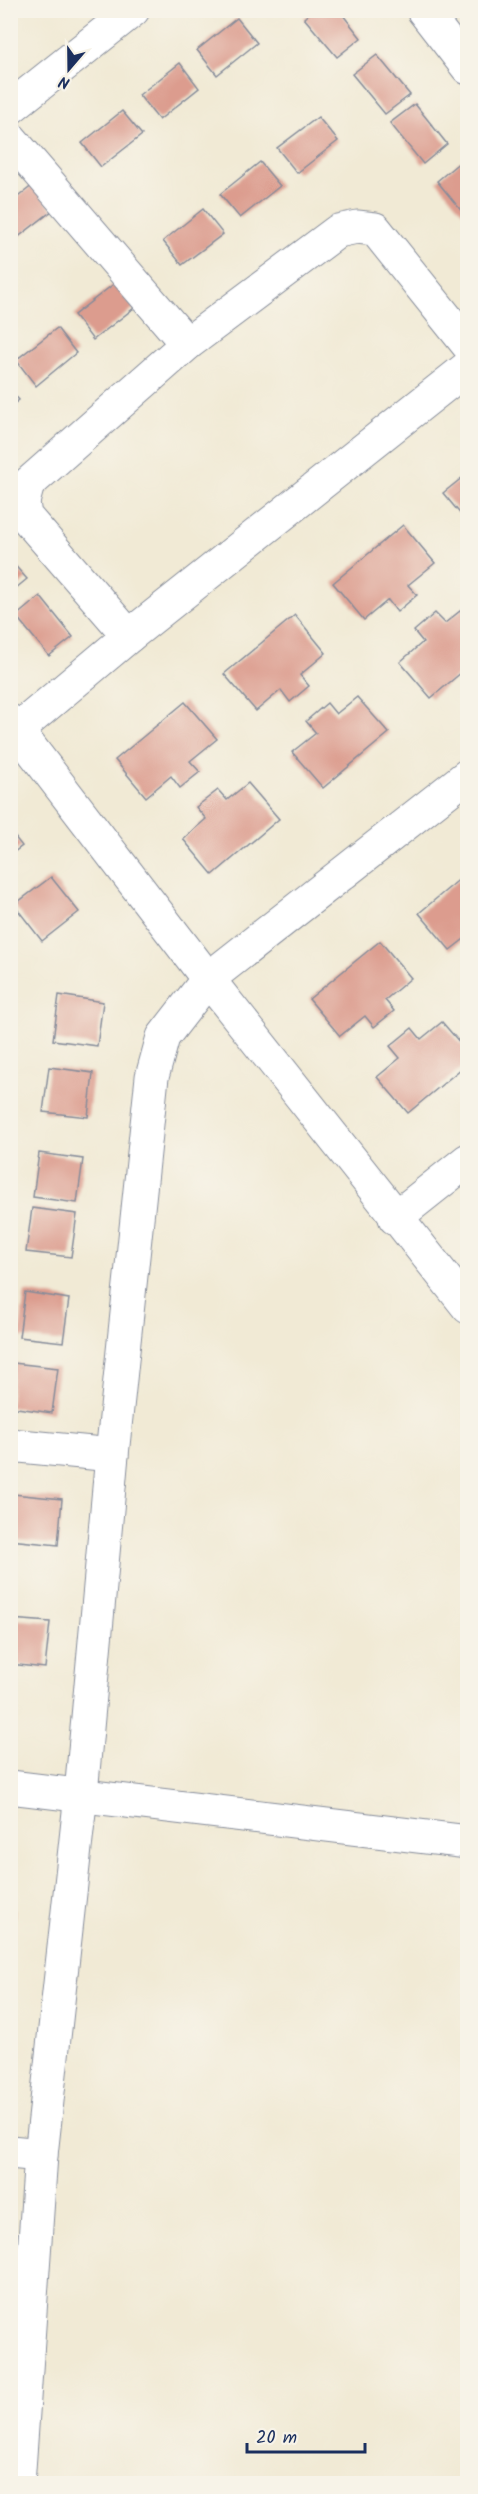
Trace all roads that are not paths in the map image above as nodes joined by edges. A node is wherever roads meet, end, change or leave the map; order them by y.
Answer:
1 (133, 10) edge
2 (423, 10) edge
3 (468, 68) edge
4 (10, 108) edge
5 (10, 138) edge
6 (187, 344) junction
7 (468, 345) edge
8 (468, 367) edge
9 (129, 636) junction
10 (13, 729) edge
11 (468, 775) edge
12 (208, 979) junction
13 (468, 1160) edge
14 (395, 1218) junction
15 (468, 1307) edge
16 (10, 1445) edge
17 (112, 1455) junction
18 (10, 1787) edge
19 (81, 1794) junction
20 (468, 1842) edge
21 (26, 2154) edge
22 (19, 2472) edge
23 (42, 2484) edge

1 - 4 street
2 - 3 street
5 - 6 street
6 - 7 street
6 - 9 street
8 - 9 street
9 - 10 street
10 - 12 street
11 - 12 street
12 - 14 street
12 - 17 street
13 - 14 street
14 - 15 street
16 - 17 street
17 - 19 street
18 - 19 street
19 - 20 street
19 - 21 street
21 - 22 street
22 - 23 street

